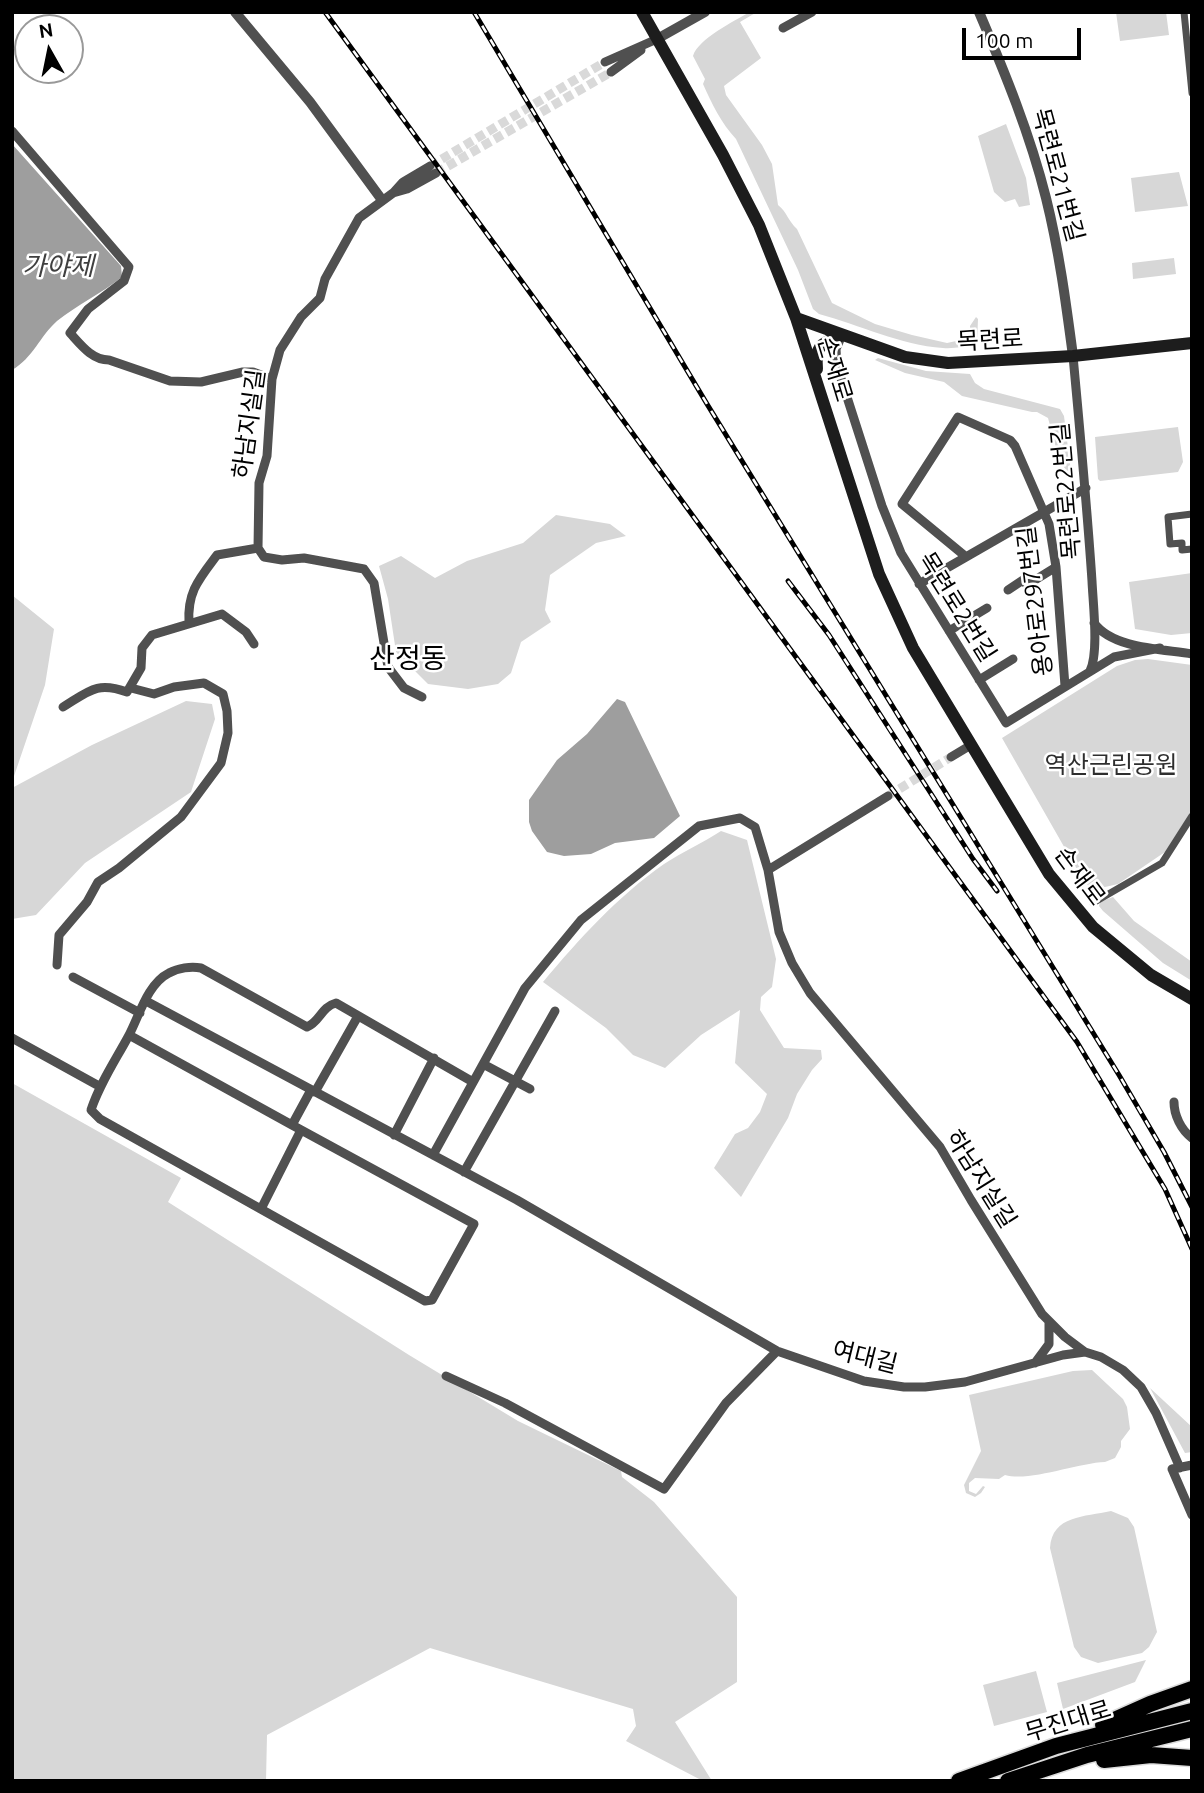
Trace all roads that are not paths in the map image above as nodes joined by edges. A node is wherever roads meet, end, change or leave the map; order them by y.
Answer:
1 (235, 12) edge
2 (642, 12) edge
3 (705, 12) edge
4 (813, 12) edge
5 (979, 12) edge
6 (1184, 12) edge
7 (782, 28) dead end
8 (657, 39) junction
9 (605, 62) tunnel mouth
10 (611, 72) tunnel mouth
11 (1192, 93) edge
12 (12, 131) edge
13 (433, 169) tunnel mouth
14 (382, 200) junction
15 (796, 318) junction
16 (843, 335) junction
17 (1192, 343) edge
18 (1073, 356) junction
19 (272, 379) junction
20 (818, 387) junction
21 (1086, 488) junction
22 (902, 504) junction
23 (882, 506) junction
24 (1044, 511) junction
25 (1192, 514) edge
26 (258, 548) junction
27 (1192, 549) edge
28 (965, 556) junction
29 (1056, 567) junction
30 (919, 584) junction
31 (1008, 590) dead end
32 (986, 608) dead end
33 (1094, 623) junction
34 (189, 624) junction
35 (948, 631) junction
36 (1112, 637) junction
37 (254, 643) dead end
38 (1160, 648) junction
39 (1094, 649) junction
40 (1192, 654) edge
41 (1013, 659) dead end
42 (1113, 659) junction
43 (1090, 671) junction
44 (979, 680) junction
45 (1065, 686) junction
46 (131, 688) junction
47 (422, 697) dead end
48 (63, 707) dead end
49 (1006, 723) joint
50 (971, 746) junction
51 (951, 757) tunnel mouth
52 (888, 796) tunnel mouth
53 (1192, 816) edge
54 (768, 870) junction
55 (1093, 903) dead end
56 (57, 965) dead end
57 (72, 977) dead end
58 (1192, 999) edge
59 (146, 1001) junction
60 (555, 1011) dead end
61 (140, 1013) junction
62 (358, 1016) junction
63 (129, 1035) junction
64 (12, 1038) edge
65 (434, 1058) junction
66 (483, 1064) junction
67 (473, 1082) junction
68 (515, 1082) junction
69 (99, 1086) junction
70 (530, 1090) dead end
71 (313, 1091) junction
72 (1174, 1102) dead end
73 (297, 1128) junction
74 (394, 1135) junction
75 (1192, 1138) edge
76 (433, 1156) junction
77 (464, 1172) junction
78 (261, 1209) junction
79 (1049, 1322) junction
80 (777, 1351) junction
81 (1085, 1352) junction
82 (1035, 1363) junction
83 (446, 1376) dead end
84 (1183, 1467) edge
85 (1192, 1515) edge
86 (1192, 1689) edge
87 (1192, 1711) edge
88 (1151, 1712) junction
89 (1192, 1729) edge
90 (1192, 1758) edge
91 (959, 1781) edge
92 (1009, 1781) edge

1 - 14 street
2 - 8 main road, 손재로
3 - 8 street
4 - 7 street
5 - 18 street, 목련로21번길
6 - 11 street
8 - 9 street
8 - 10 street
8 - 15 main road, 손재로
12 - 19 street
13 - 14 street, 하남지실길
14 - 19 street, 하남지실길
15 - 16 main road, 목련로
15 - 20 main road, 손재로
16 - 18 main road, 목련로
16 - 20 main road
16 - 23 street, 목련로2번길
17 - 18 main road, 목련로
18 - 21 street, 목련로22번길
19 - 26 street, 하남지실길
20 - 50 main road, 손재로
21 - 24 street
21 - 33 street, 목련로22번길
22 - 23 street
22 - 24 street
22 - 28 street
23 - 30 street, 목련로2번길
24 - 28 street
24 - 29 street, 용아로297번길
25 - 27 street
26 - 34 street
26 - 47 street
28 - 30 street
29 - 31 street
29 - 45 street, 용아로297번길
30 - 35 street, 목련로2번길
32 - 35 street
33 - 36 street
33 - 39 street, 목련로22번길
34 - 37 street
34 - 46 street
35 - 44 street, 목련로2번길
36 - 38 street
36 - 39 street
36 - 42 street
38 - 40 street
38 - 42 street, 용아로297번길
39 - 42 street
39 - 43 street, 목련로22번길
41 - 44 street
42 - 43 street, 용아로297번길
43 - 45 street, 용아로297번길
44 - 49 street, 목련로2번길
45 - 49 street, 용아로297번길
46 - 48 street
46 - 56 street
50 - 51 street
50 - 58 main road, 손재로
52 - 54 street
53 - 55 street
54 - 66 street, 하남지실길
54 - 79 street, 하남지실길
57 - 61 street
59 - 61 street
59 - 62 street
59 - 71 street, 여대길
60 - 68 street
61 - 63 street
62 - 65 street
62 - 71 street
63 - 69 street
63 - 73 street
64 - 69 street
65 - 67 street
65 - 74 street
66 - 67 street, 하남지실길
66 - 68 street
67 - 76 street, 하남지실길
68 - 70 street
68 - 77 street
69 - 78 street
71 - 73 street
71 - 74 street, 여대길
72 - 75 street
73 - 78 street
73 - 78 street
74 - 76 street, 여대길
76 - 77 street, 여대길
77 - 80 street, 여대길
79 - 81 street, 하남지실길
79 - 82 street
80 - 82 street, 여대길
80 - 83 street
81 - 82 street, 여대길
81 - 84 street
84 - 85 street
86 - 88 highway
87 - 88 highway, 무진대로
88 - 91 highway, 무진대로
89 - 92 highway, 무진대로
90 - 92 highway

